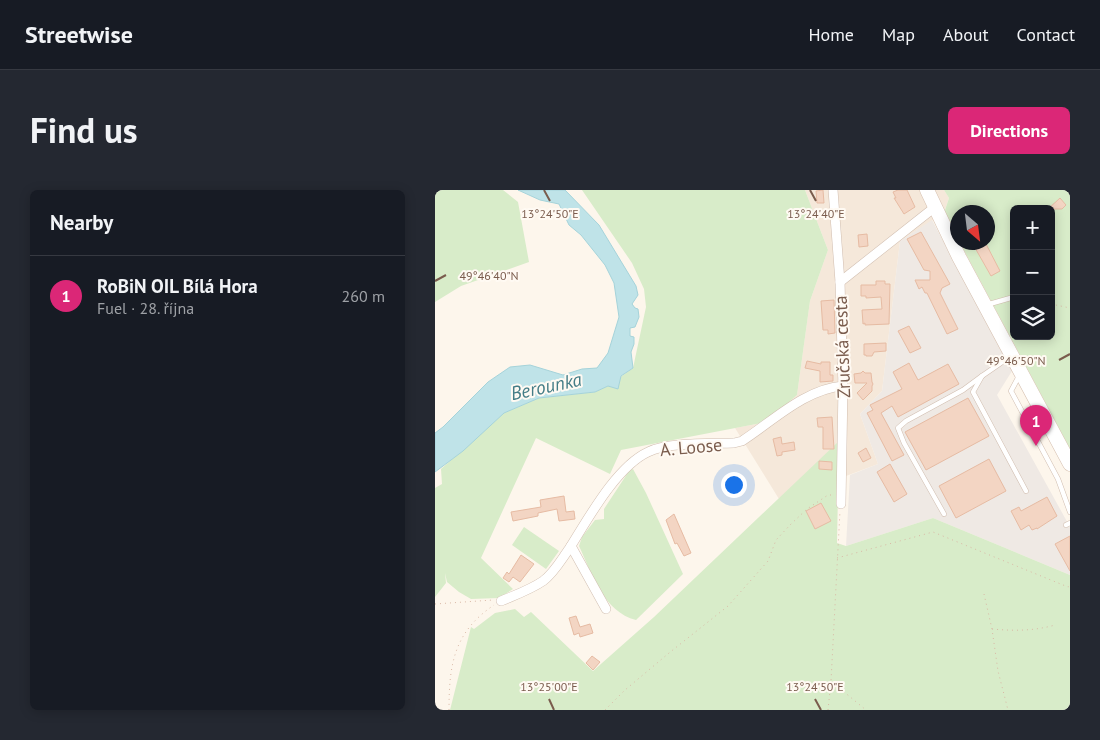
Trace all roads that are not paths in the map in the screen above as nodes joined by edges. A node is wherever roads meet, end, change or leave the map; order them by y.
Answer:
1 (833, 190) edge
2 (927, 190) edge
3 (935, 207) junction
4 (840, 282) junction
5 (1010, 297) edge
6 (985, 306) junction
7 (1012, 356) junction
8 (1021, 372) junction
9 (982, 376) junction
10 (843, 386) junction
11 (1070, 464) edge
12 (1026, 491) dead end
13 (841, 504) road end
14 (1070, 512) edge
15 (944, 514) dead end
16 (571, 546) junction
17 (501, 600) road end
18 (606, 609) dead end

1 - 4 street, Zručská cesta
2 - 3 main road
3 - 4 street
3 - 6 main road
4 - 10 street, Zručská cesta
5 - 6 lane
6 - 7 main road
7 - 8 main road
7 - 9 lane
8 - 11 main road
8 - 14 lane
9 - 12 lane
9 - 15 lane
10 - 13 street, Zručská cesta
10 - 16 street, A. Loose
16 - 17 street, A. Loose
16 - 18 street

